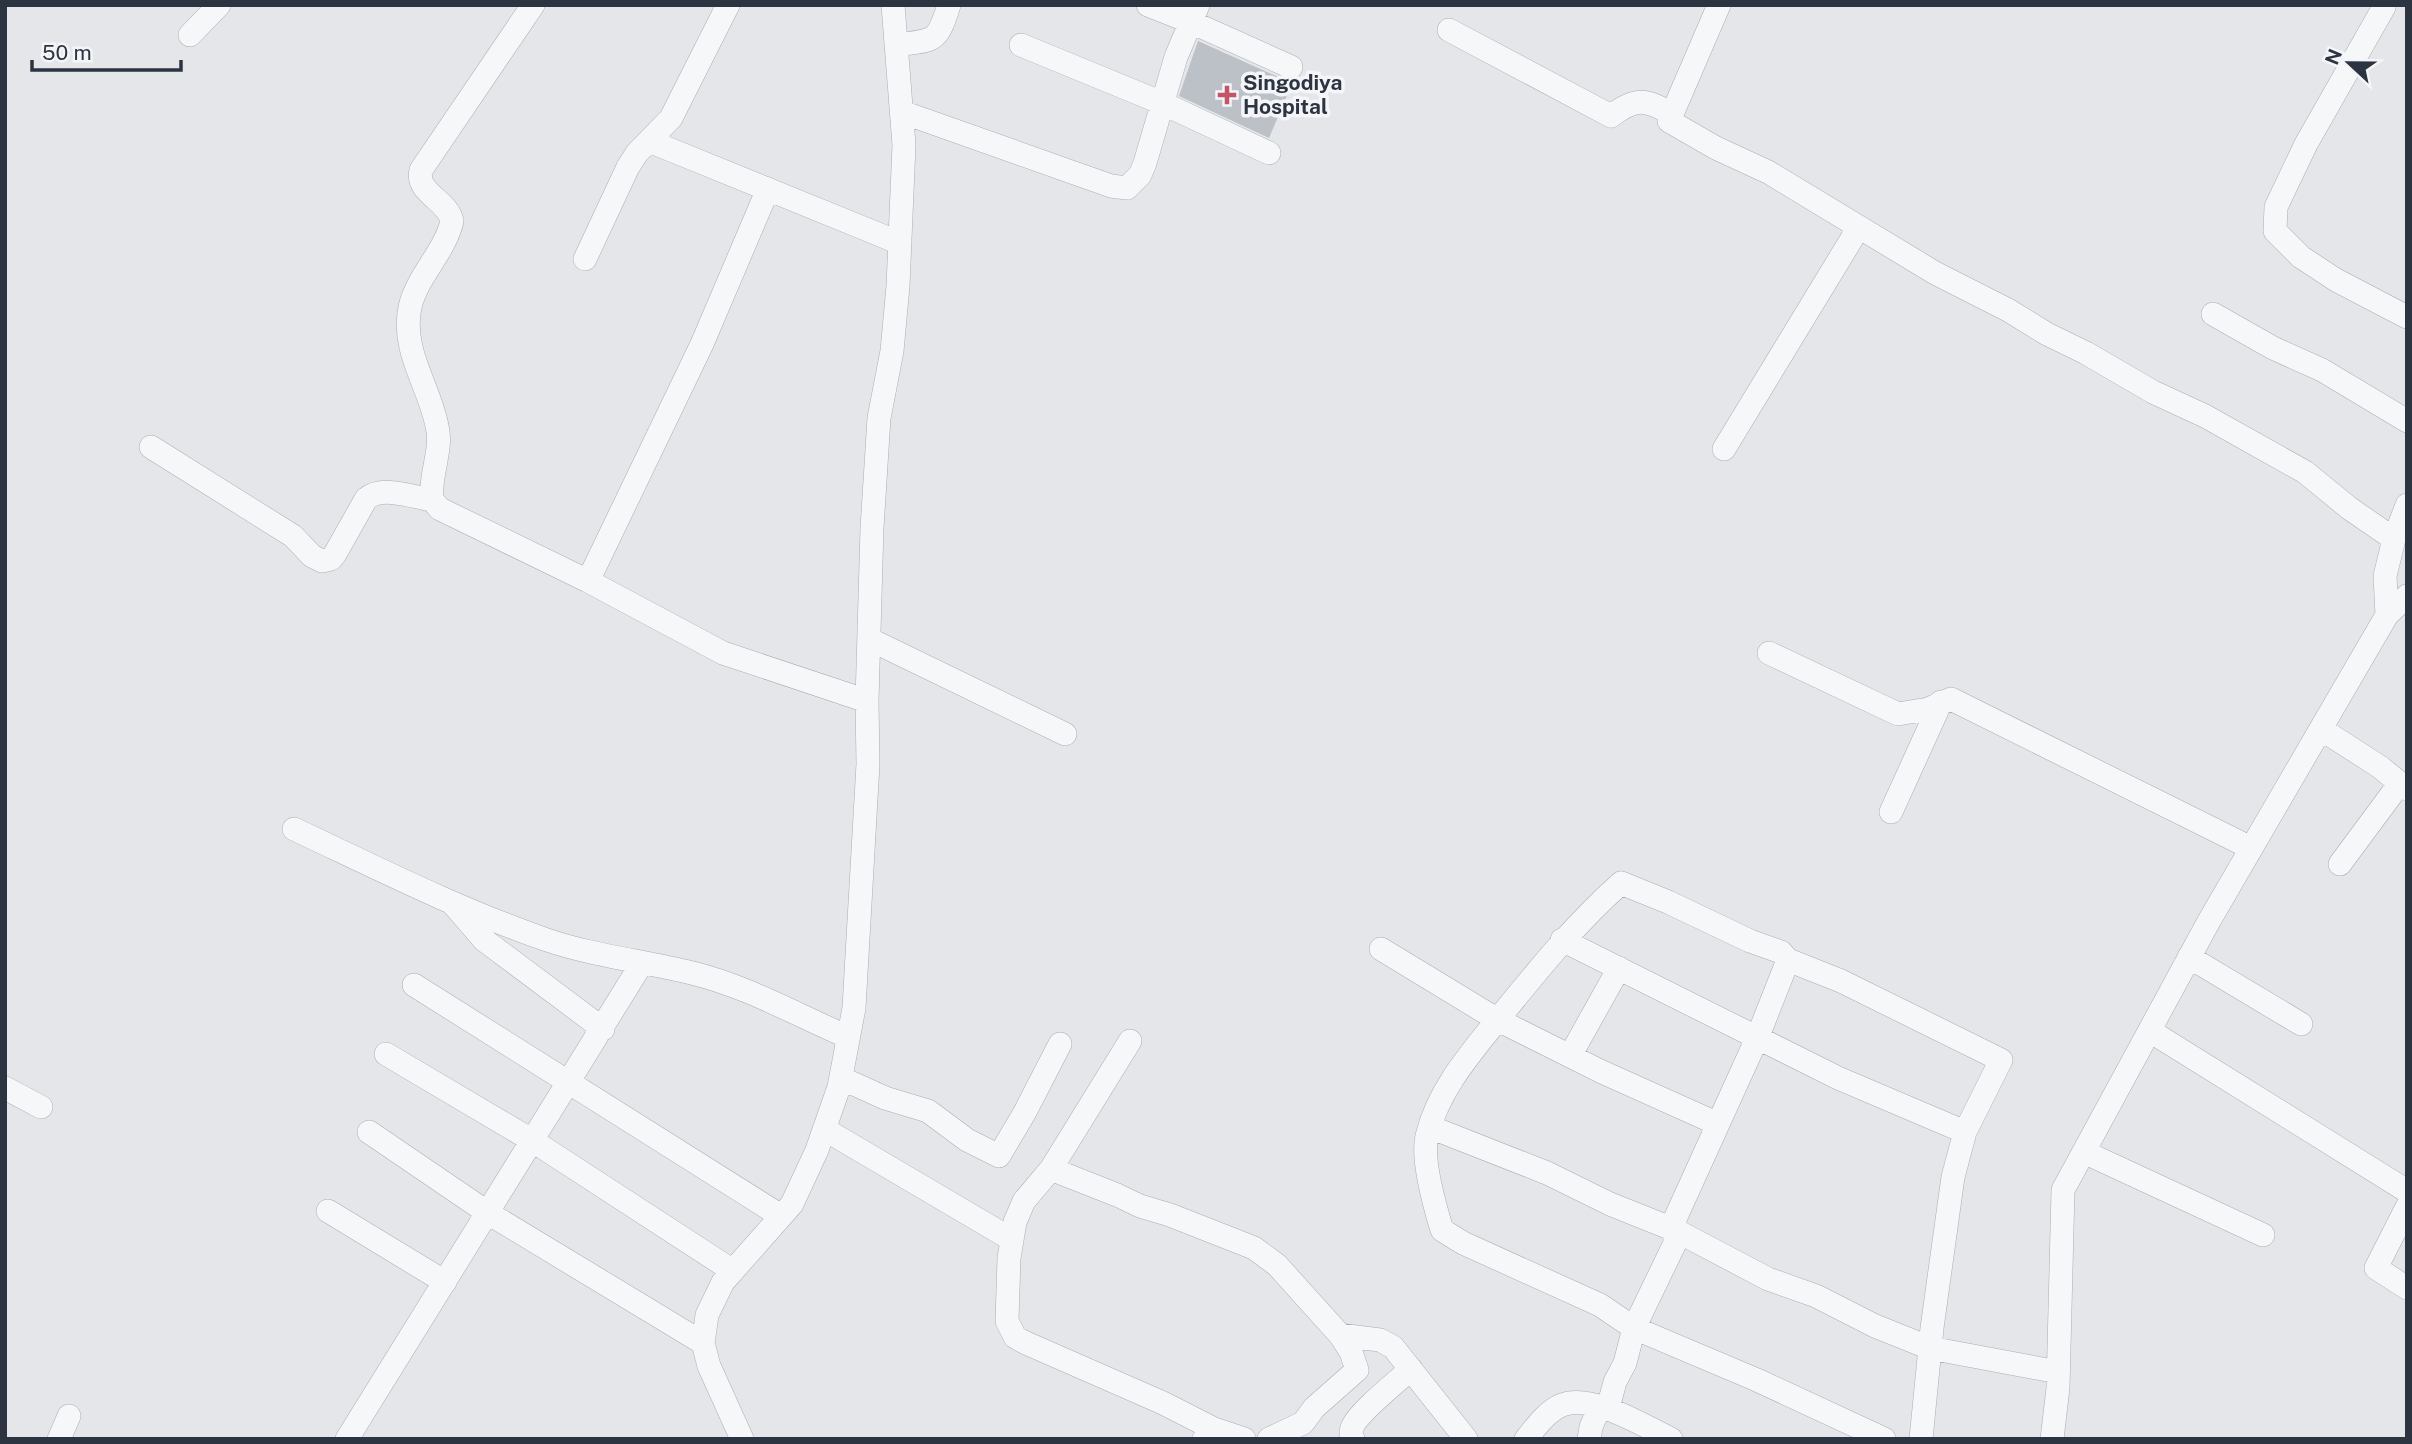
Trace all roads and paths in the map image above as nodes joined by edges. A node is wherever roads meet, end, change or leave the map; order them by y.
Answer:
1 (533, 5) edge
2 (728, 5) edge
3 (893, 5) edge
4 (949, 5) edge
5 (1148, 5) edge
6 (1718, 6) edge
7 (2384, 6) edge
8 (211, 8) edge
9 (1195, 14) edge
10 (1449, 30) dead end
11 (190, 35) dead end
12 (896, 45) junction
13 (1021, 45) dead end
14 (1291, 67) dead end
15 (1162, 103) junction
16 (902, 112) junction
17 (1672, 114) junction
18 (649, 141) junction
19 (1269, 153) dead end
20 (768, 189) junction
21 (1859, 227) junction
22 (900, 243) junction
23 (585, 258) dead end
24 (2213, 314) dead end
25 (2407, 317) edge
26 (2407, 421) edge
27 (151, 447) dead end
28 (1724, 449) dead end
29 (432, 500) junction
30 (2407, 505) edge
31 (2394, 539) junction
32 (588, 581) junction
33 (2407, 596) edge
34 (2387, 615) junction
35 (869, 639) junction
36 (1769, 653) dead end
37 (867, 701) junction
38 (1941, 702) junction
39 (2321, 729) junction
40 (1065, 734) dead end
41 (2403, 786) edge
42 (1891, 811) dead end
43 (294, 829) dead end
44 (2251, 848) junction
45 (2340, 864) dead end
46 (452, 903) junction
47 (1562, 940) junction
48 (1381, 949) dead end
49 (2189, 957) junction
50 (1788, 960) junction
51 (642, 962) junction
52 (1619, 968) junction
53 (414, 985) dead end
54 (1498, 1020) junction
55 (2301, 1024) dead end
56 (603, 1029) junction
57 (2150, 1031) junction
58 (848, 1037) junction
59 (1758, 1037) junction
60 (1130, 1041) dead end
61 (1060, 1044) dead end
62 (386, 1054) dead end
63 (1570, 1056) junction
64 (841, 1077) junction
65 (569, 1083) junction
66 (5, 1088) edge
67 (41, 1107) dead end
68 (1718, 1124) junction
69 (1430, 1127) junction
70 (824, 1129) junction
71 (369, 1132) dead end
72 (1965, 1132) junction
73 (533, 1141) junction
74 (2084, 1152) junction
75 (1051, 1169) junction
76 (2407, 1191) edge
77 (2407, 1207) edge
78 (328, 1211) dead end
79 (488, 1213) junction
80 (781, 1216) junction
81 (1675, 1230) junction
82 (2263, 1235) dead end
83 (1011, 1239) junction
84 (733, 1271) junction
85 (445, 1282) junction
86 (2407, 1288) edge
87 (1634, 1328) junction
88 (1340, 1335) junction
89 (703, 1343) junction
90 (1930, 1348) junction
91 (1411, 1369) junction
92 (2058, 1372) junction
93 (1601, 1406) junction
94 (69, 1416) dead end
95 (1209, 1434) edge
96 (59, 1439) edge
97 (347, 1439) edge
98 (742, 1439) edge
99 (1244, 1439) edge
100 (1269, 1439) edge
101 (1353, 1439) edge
102 (1466, 1439) edge
103 (1525, 1439) edge
104 (1589, 1439) edge
105 (1671, 1439) edge
106 (1884, 1439) edge
107 (1921, 1439) edge
108 (2052, 1439) edge

1 - 29 street
2 - 18 street
3 - 12 street
4 - 12 street
5 - 9 street
6 - 17 street
7 - 25 street
8 - 11 street
9 - 14 street
9 - 15 street
10 - 17 street
12 - 16 street
13 - 15 street
15 - 16 street
15 - 19 street
16 - 22 street
17 - 21 street
18 - 20 street
18 - 23 street
20 - 22 street
20 - 32 street
21 - 28 street
21 - 31 street
22 - 35 street
24 - 26 street
27 - 29 street
29 - 32 street
30 - 31 street
31 - 34 street
32 - 37 street
33 - 34 street
34 - 39 street
35 - 37 street
35 - 40 street
36 - 38 street
37 - 58 street
38 - 42 street
38 - 44 street
39 - 41 street
39 - 44 street
41 - 45 street
43 - 46 street
44 - 49 street
46 - 51 street
46 - 56 street
47 - 50 street
47 - 52 street
47 - 54 street
48 - 54 street
49 - 55 street
49 - 57 street
50 - 59 street
50 - 72 street
51 - 56 street
51 - 58 street
52 - 59 street
52 - 63 street
53 - 65 street
54 - 63 street
54 - 69 street
56 - 65 street
57 - 74 street
57 - 76 street
58 - 64 street
59 - 68 street
59 - 72 street
60 - 75 street
61 - 64 street
62 - 73 street
63 - 68 street
64 - 70 street
65 - 73 street
65 - 80 street
66 - 67 street
68 - 81 street
69 - 81 street
69 - 87 street
70 - 80 street
70 - 83 street
71 - 79 street
72 - 90 street
73 - 79 street
73 - 84 street
74 - 82 street
74 - 92 street
75 - 83 street
75 - 88 street
77 - 86 street
78 - 85 street
79 - 85 street
79 - 89 street
80 - 84 street
81 - 87 street
81 - 90 street
83 - 95 street
84 - 89 street
85 - 97 street
87 - 93 street
87 - 106 street
88 - 91 street
88 - 100 street
89 - 98 street
90 - 92 street
90 - 107 street
91 - 101 street
91 - 102 street
92 - 108 street
93 - 103 street
93 - 104 street
93 - 105 street
94 - 96 street
95 - 99 street

